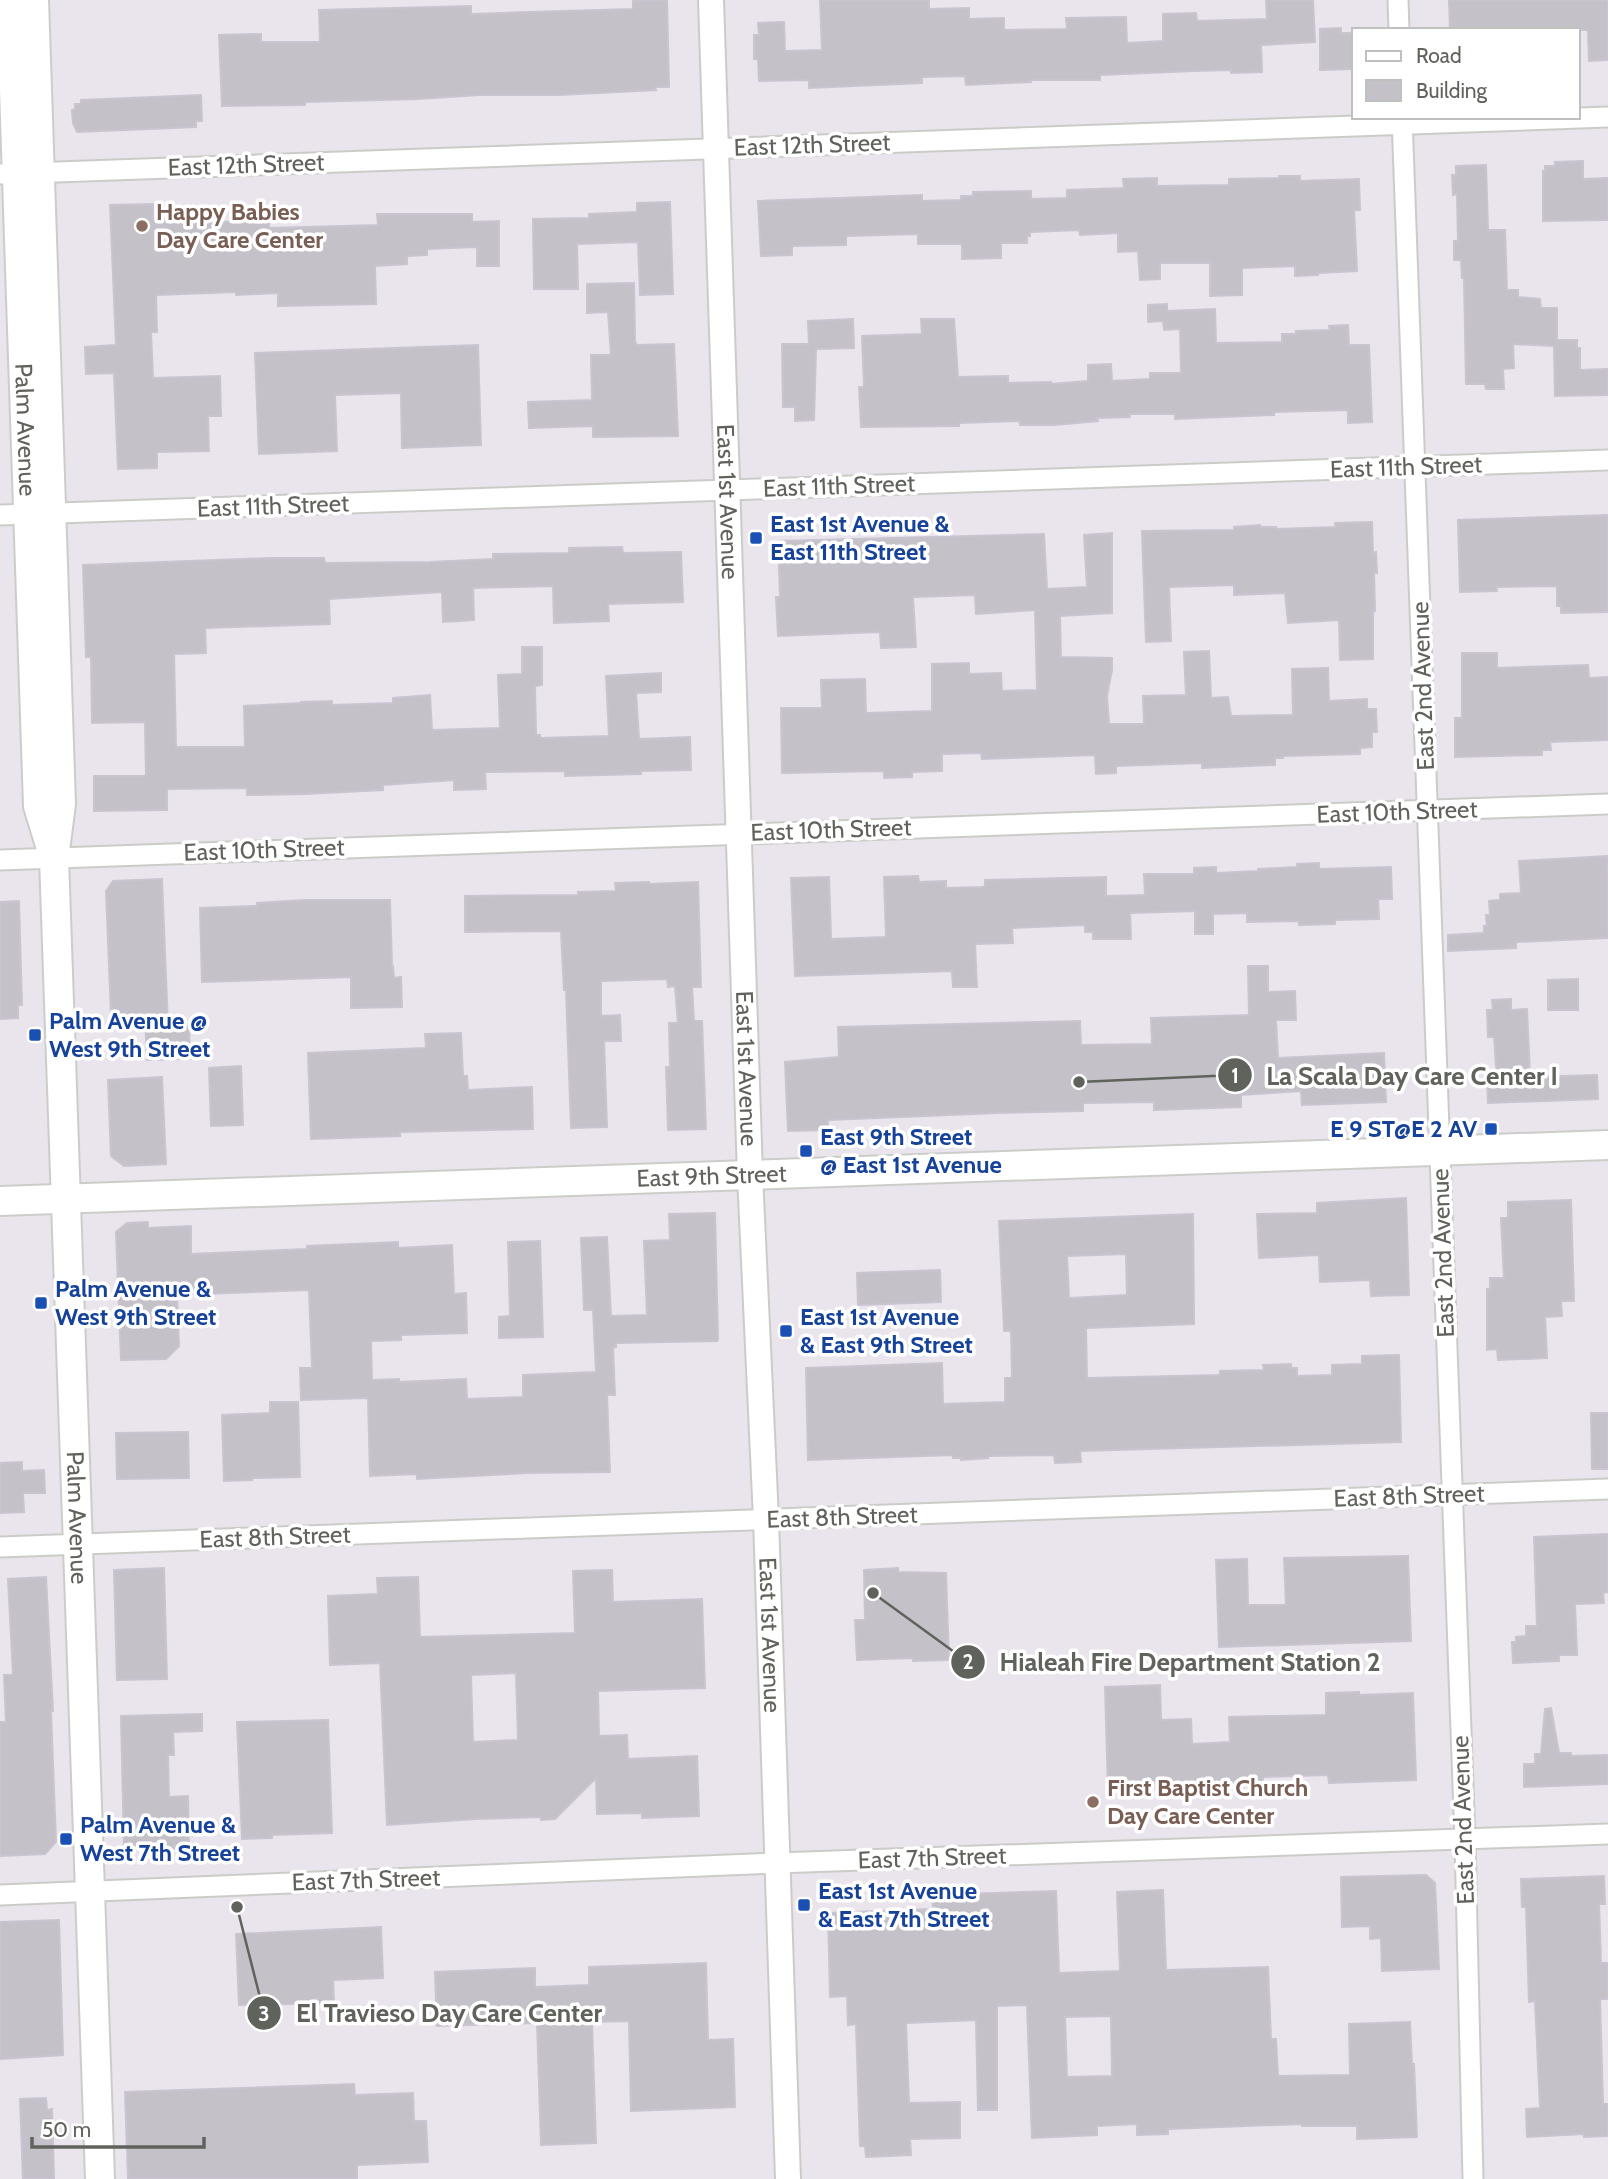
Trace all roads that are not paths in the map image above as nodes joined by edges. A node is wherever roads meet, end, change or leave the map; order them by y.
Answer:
1 (11, 0) edge
2 (34, 0) edge
3 (711, 0) edge
4 (1398, 0) edge
5 (1399, 28) edge
6 (1608, 117) edge
7 (1580, 118) edge
8 (1506, 119) edge
9 (1403, 121) edge
10 (716, 148) junction
11 (18, 173) edge
12 (1608, 460) edge
13 (1415, 467) junction
14 (727, 490) junction
15 (39, 514) junction
16 (0, 515) edge
17 (1608, 804) edge
18 (1428, 811) junction
19 (739, 833) junction
20 (54, 858) junction
21 (0, 860) edge
22 (1608, 1145) edge
23 (1439, 1150) junction
24 (750, 1175) junction
25 (67, 1198) junction
26 (0, 1201) edge
27 (1608, 1489) edge
28 (1451, 1494) junction
29 (766, 1519) junction
30 (76, 1545) junction
31 (0, 1547) edge
32 (1608, 1834) edge
33 (1465, 1840) junction
34 (777, 1863) junction
35 (89, 1891) junction
36 (0, 1895) edge
37 (100, 2179) edge
38 (788, 2179) edge
39 (1474, 2179) edge

1 - 11 main road, Palm Avenue
2 - 11 main road, Palm Avenue
3 - 10 street, East 1st Avenue
4 - 5 street
6 - 7 street, East 12th Street
8 - 9 street, East 12th Street
9 - 10 street, East 12th Street
9 - 13 street, East 2nd Avenue
10 - 11 street, East 12th Street
10 - 14 street, East 1st Avenue
11 - 15 main road, Palm Avenue
12 - 13 street, East 11th Street
13 - 14 street, East 11th Street
13 - 18 street, East 2nd Avenue
14 - 15 street, East 11th Street
14 - 19 street, East 1st Avenue
15 - 16 street, East 11th Street
15 - 20 main road, Palm Avenue
17 - 18 street, East 10th Street
18 - 19 street, East 10th Street
18 - 23 street, East 2nd Avenue
19 - 20 street, East 10th Street
19 - 24 street, East 1st Avenue
20 - 21 street, East 10th Street
20 - 25 main road, Palm Avenue
22 - 23 main road, East 9th Street
23 - 24 main road, East 9th Street
23 - 28 street, East 2nd Avenue
24 - 25 main road, East 9th Street
24 - 29 street, East 1st Avenue
25 - 26 main road, East 9th Street
25 - 30 main road, Palm Avenue
27 - 28 street, East 8th Street
28 - 29 street, East 8th Street
28 - 33 street, East 2nd Avenue
29 - 30 street, East 8th Street
29 - 34 street, East 1st Avenue
30 - 31 street, East 8th Street
30 - 35 main road, Palm Avenue
32 - 33 street, East 7th Street
33 - 34 street, East 7th Street
33 - 39 street, East 2nd Avenue
34 - 35 street, East 7th Street
34 - 38 street, East 1st Avenue
35 - 36 street, East 7th Street
35 - 37 main road, Palm Avenue

